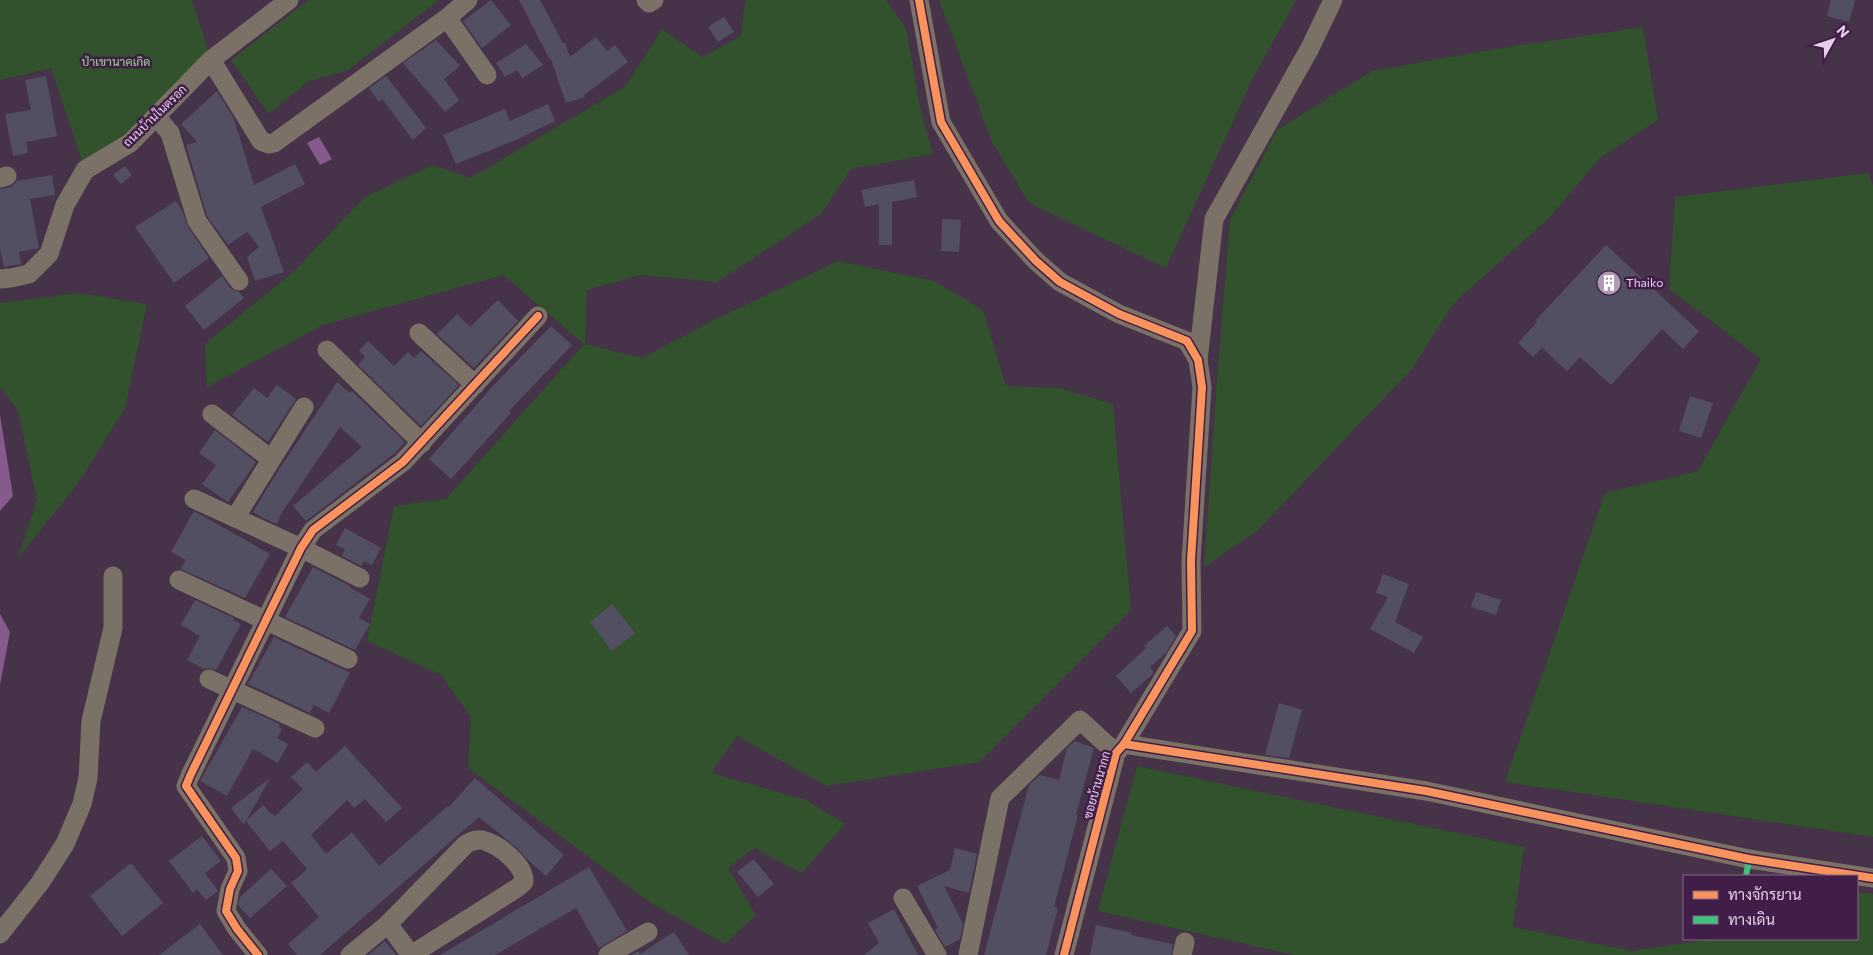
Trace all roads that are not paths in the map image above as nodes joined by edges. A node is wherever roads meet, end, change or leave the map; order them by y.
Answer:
1 (289, 0) edge
2 (468, 0) edge
3 (646, 0) edge
4 (654, 0) edge
5 (920, 0) edge
6 (1333, 0) edge
7 (447, 18) junction
8 (211, 60) junction
9 (487, 75) dead end
10 (156, 116) junction
11 (0, 279) edge
12 (239, 281) dead end
13 (538, 316) dead end
14 (420, 333) dead end
15 (327, 350) dead end
16 (1198, 360) junction
17 (475, 385) junction
18 (304, 407) dead end
19 (212, 414) dead end
20 (422, 443) junction
21 (271, 459) junction
22 (194, 499) dead end
23 (234, 518) junction
24 (301, 548) junction
25 (113, 576) dead end
26 (360, 578) dead end
27 (180, 580) dead end
28 (266, 621) junction
29 (348, 659) dead end
30 (209, 679) dead end
31 (233, 690) junction
32 (315, 728) dead end
33 (1120, 748) junction
34 (1853, 875) edge
35 (1858, 876) edge
36 (1873, 878) edge
37 (903, 898) dead end
38 (388, 924) junction
39 (648, 932) dead end
40 (0, 934) edge
41 (258, 955) edge
42 (350, 955) edge
43 (411, 955) edge
44 (608, 955) edge
45 (937, 955) edge
46 (968, 955) edge
47 (1064, 955) edge

1 - 8 street, ถนนบ้านในตรอก
2 - 7 street
3 - 4 street
5 - 16 street
6 - 16 street
7 - 8 street
7 - 9 street
8 - 10 street, ถนนบ้านในตรอก
10 - 11 street, ถนนบ้านในตรอก
10 - 12 street
13 - 17 street
14 - 17 street
15 - 20 street
16 - 33 street, ซอยบ้านนากก
17 - 20 street
18 - 21 street
19 - 21 street
20 - 24 street
21 - 23 street
22 - 23 street
23 - 24 street
24 - 26 street
24 - 28 street
25 - 40 street
27 - 28 street
28 - 29 street
28 - 31 street
30 - 31 street
31 - 32 street
31 - 41 street
33 - 34 street
33 - 46 street
33 - 47 street, ซอยบ้านนากก
35 - 36 street
37 - 45 street
38 - 42 street
38 - 43 street
38 - 43 street
39 - 44 street

